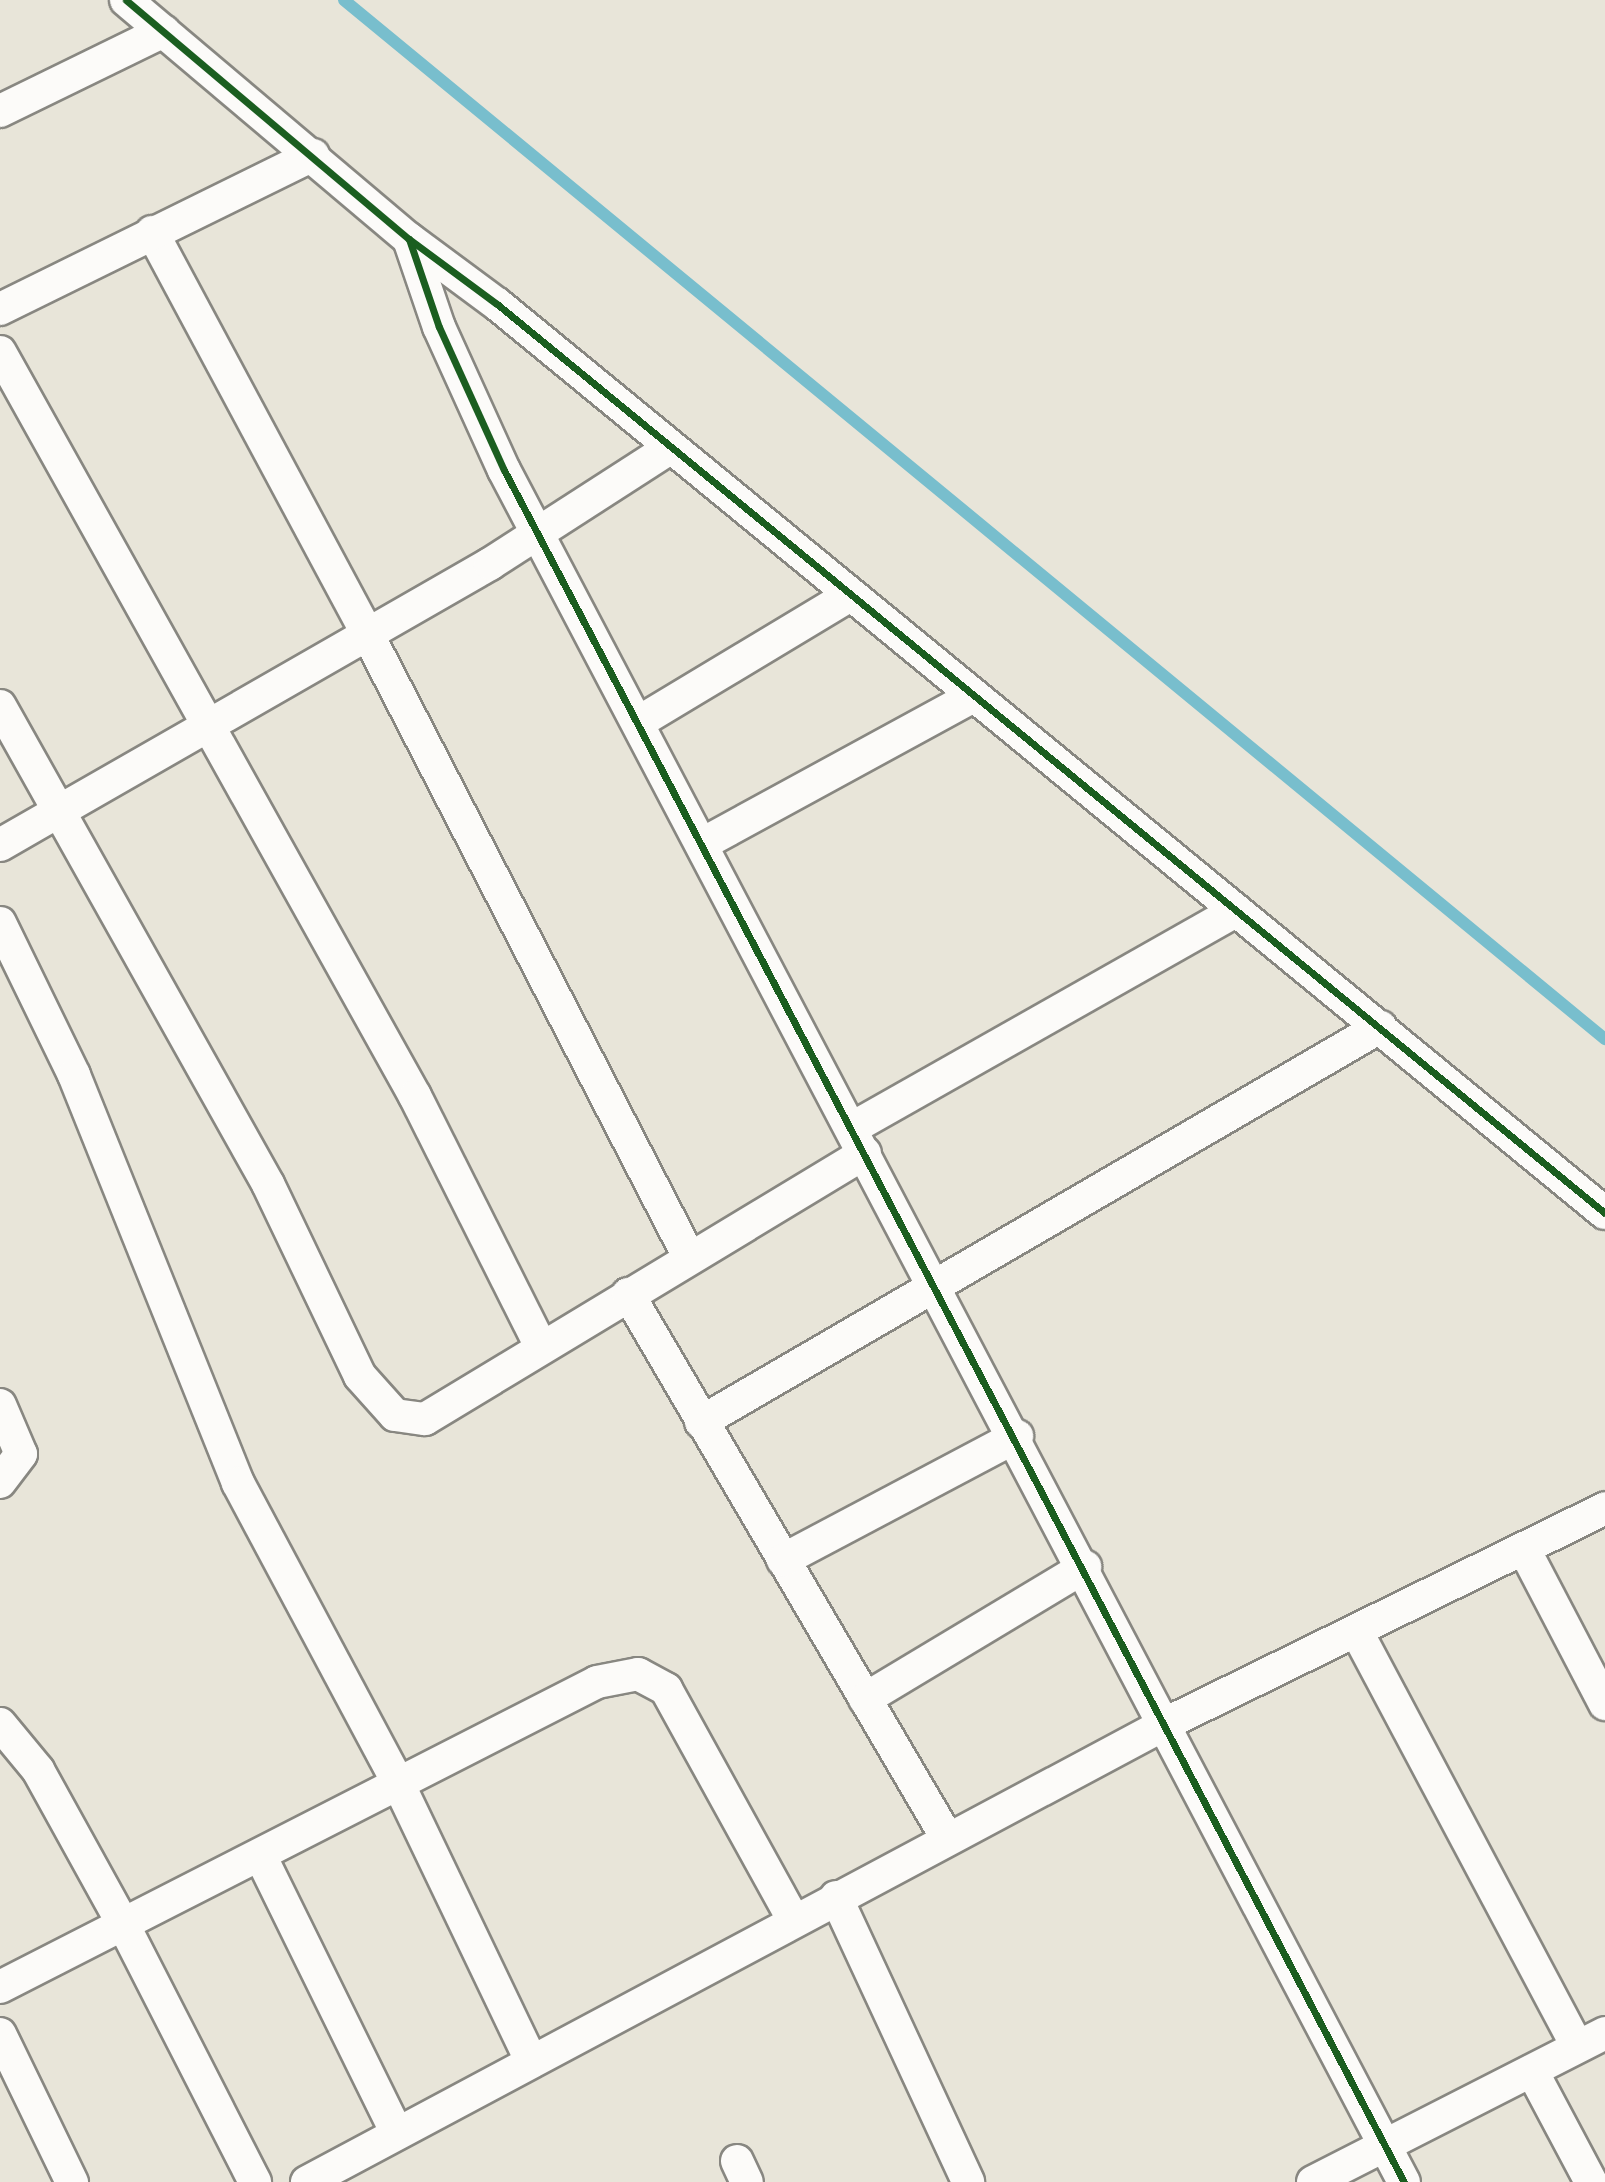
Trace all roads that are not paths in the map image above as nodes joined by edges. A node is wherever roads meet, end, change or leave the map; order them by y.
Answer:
1 (126, 0) edge
2 (164, 31) junction
3 (0, 111) edge
4 (313, 155) junction
5 (152, 232) junction
6 (409, 239) junction
7 (0, 309) edge
8 (0, 352) edge
9 (670, 448) junction
10 (537, 533) junction
11 (850, 595) junction
12 (368, 635) junction
13 (972, 697) junction
14 (0, 706) edge
15 (639, 722) junction
16 (211, 729) junction
17 (56, 811) junction
18 (704, 843) junction
19 (0, 845) edge
20 (1236, 911) junction
21 (0, 923) edge
22 (1380, 1027) junction
23 (860, 1140) junction
24 (1605, 1213) edge
25 (689, 1257) junction
26 (939, 1287) junction
27 (628, 1294) junction
28 (541, 1346) junction
29 (0, 1405) edge
30 (701, 1422) junction
31 (1017, 1436) junction
32 (0, 1482) edge
33 (1605, 1508) edge
34 (1524, 1549) junction
35 (783, 1560) junction
36 (1085, 1567) junction
37 (1358, 1634) junction
38 (865, 1699) junction
39 (1605, 1704) edge
40 (1167, 1723) junction
41 (0, 1724) edge
42 (399, 1785) junction
43 (947, 1838) junction
44 (260, 1855) junction
45 (836, 1898) junction
46 (794, 1921) junction
47 (123, 1924) junction
48 (0, 1987) edge
49 (1605, 2033) edge
50 (0, 2035) edge
51 (1577, 2046) junction
52 (530, 2058) junction
53 (1532, 2071) junction
54 (397, 2133) junction
55 (1385, 2144) junction
56 (72, 2182) edge
57 (256, 2182) edge
58 (307, 2182) edge
59 (968, 2182) edge
60 (1313, 2182) edge
61 (1404, 2182) edge
62 (1591, 2182) edge

1 - 2 street
2 - 3 street
2 - 4 street
4 - 5 street
4 - 6 street
5 - 7 street
5 - 12 street
6 - 9 street
6 - 10 street
8 - 16 street
9 - 10 street
9 - 11 street
10 - 12 street
10 - 15 street
11 - 13 street
11 - 15 street
12 - 16 street
12 - 25 street
13 - 18 street
13 - 20 street
14 - 17 street
15 - 18 street
16 - 17 street
16 - 28 street
17 - 19 street
17 - 28 street
18 - 23 street
20 - 22 street
20 - 23 street
21 - 42 street
22 - 24 street
22 - 26 street
23 - 25 street
23 - 26 street
25 - 27 street
26 - 30 street
26 - 31 street
27 - 28 street
27 - 30 street
29 - 32 street
30 - 35 street
31 - 35 street
31 - 36 street
33 - 34 street
34 - 37 street
34 - 39 street
35 - 38 street
36 - 38 street
36 - 40 street
37 - 40 street
37 - 51 street
38 - 43 street
40 - 43 street
40 - 55 street
41 - 47 street
42 - 44 street
42 - 46 street
42 - 52 street
43 - 45 street
44 - 47 street
44 - 54 street
45 - 46 street
45 - 59 street
46 - 52 street
47 - 48 street
47 - 57 street
49 - 51 street
50 - 56 street
51 - 53 street
52 - 54 street
53 - 55 street
53 - 62 street
54 - 58 street
55 - 60 street
55 - 61 street

